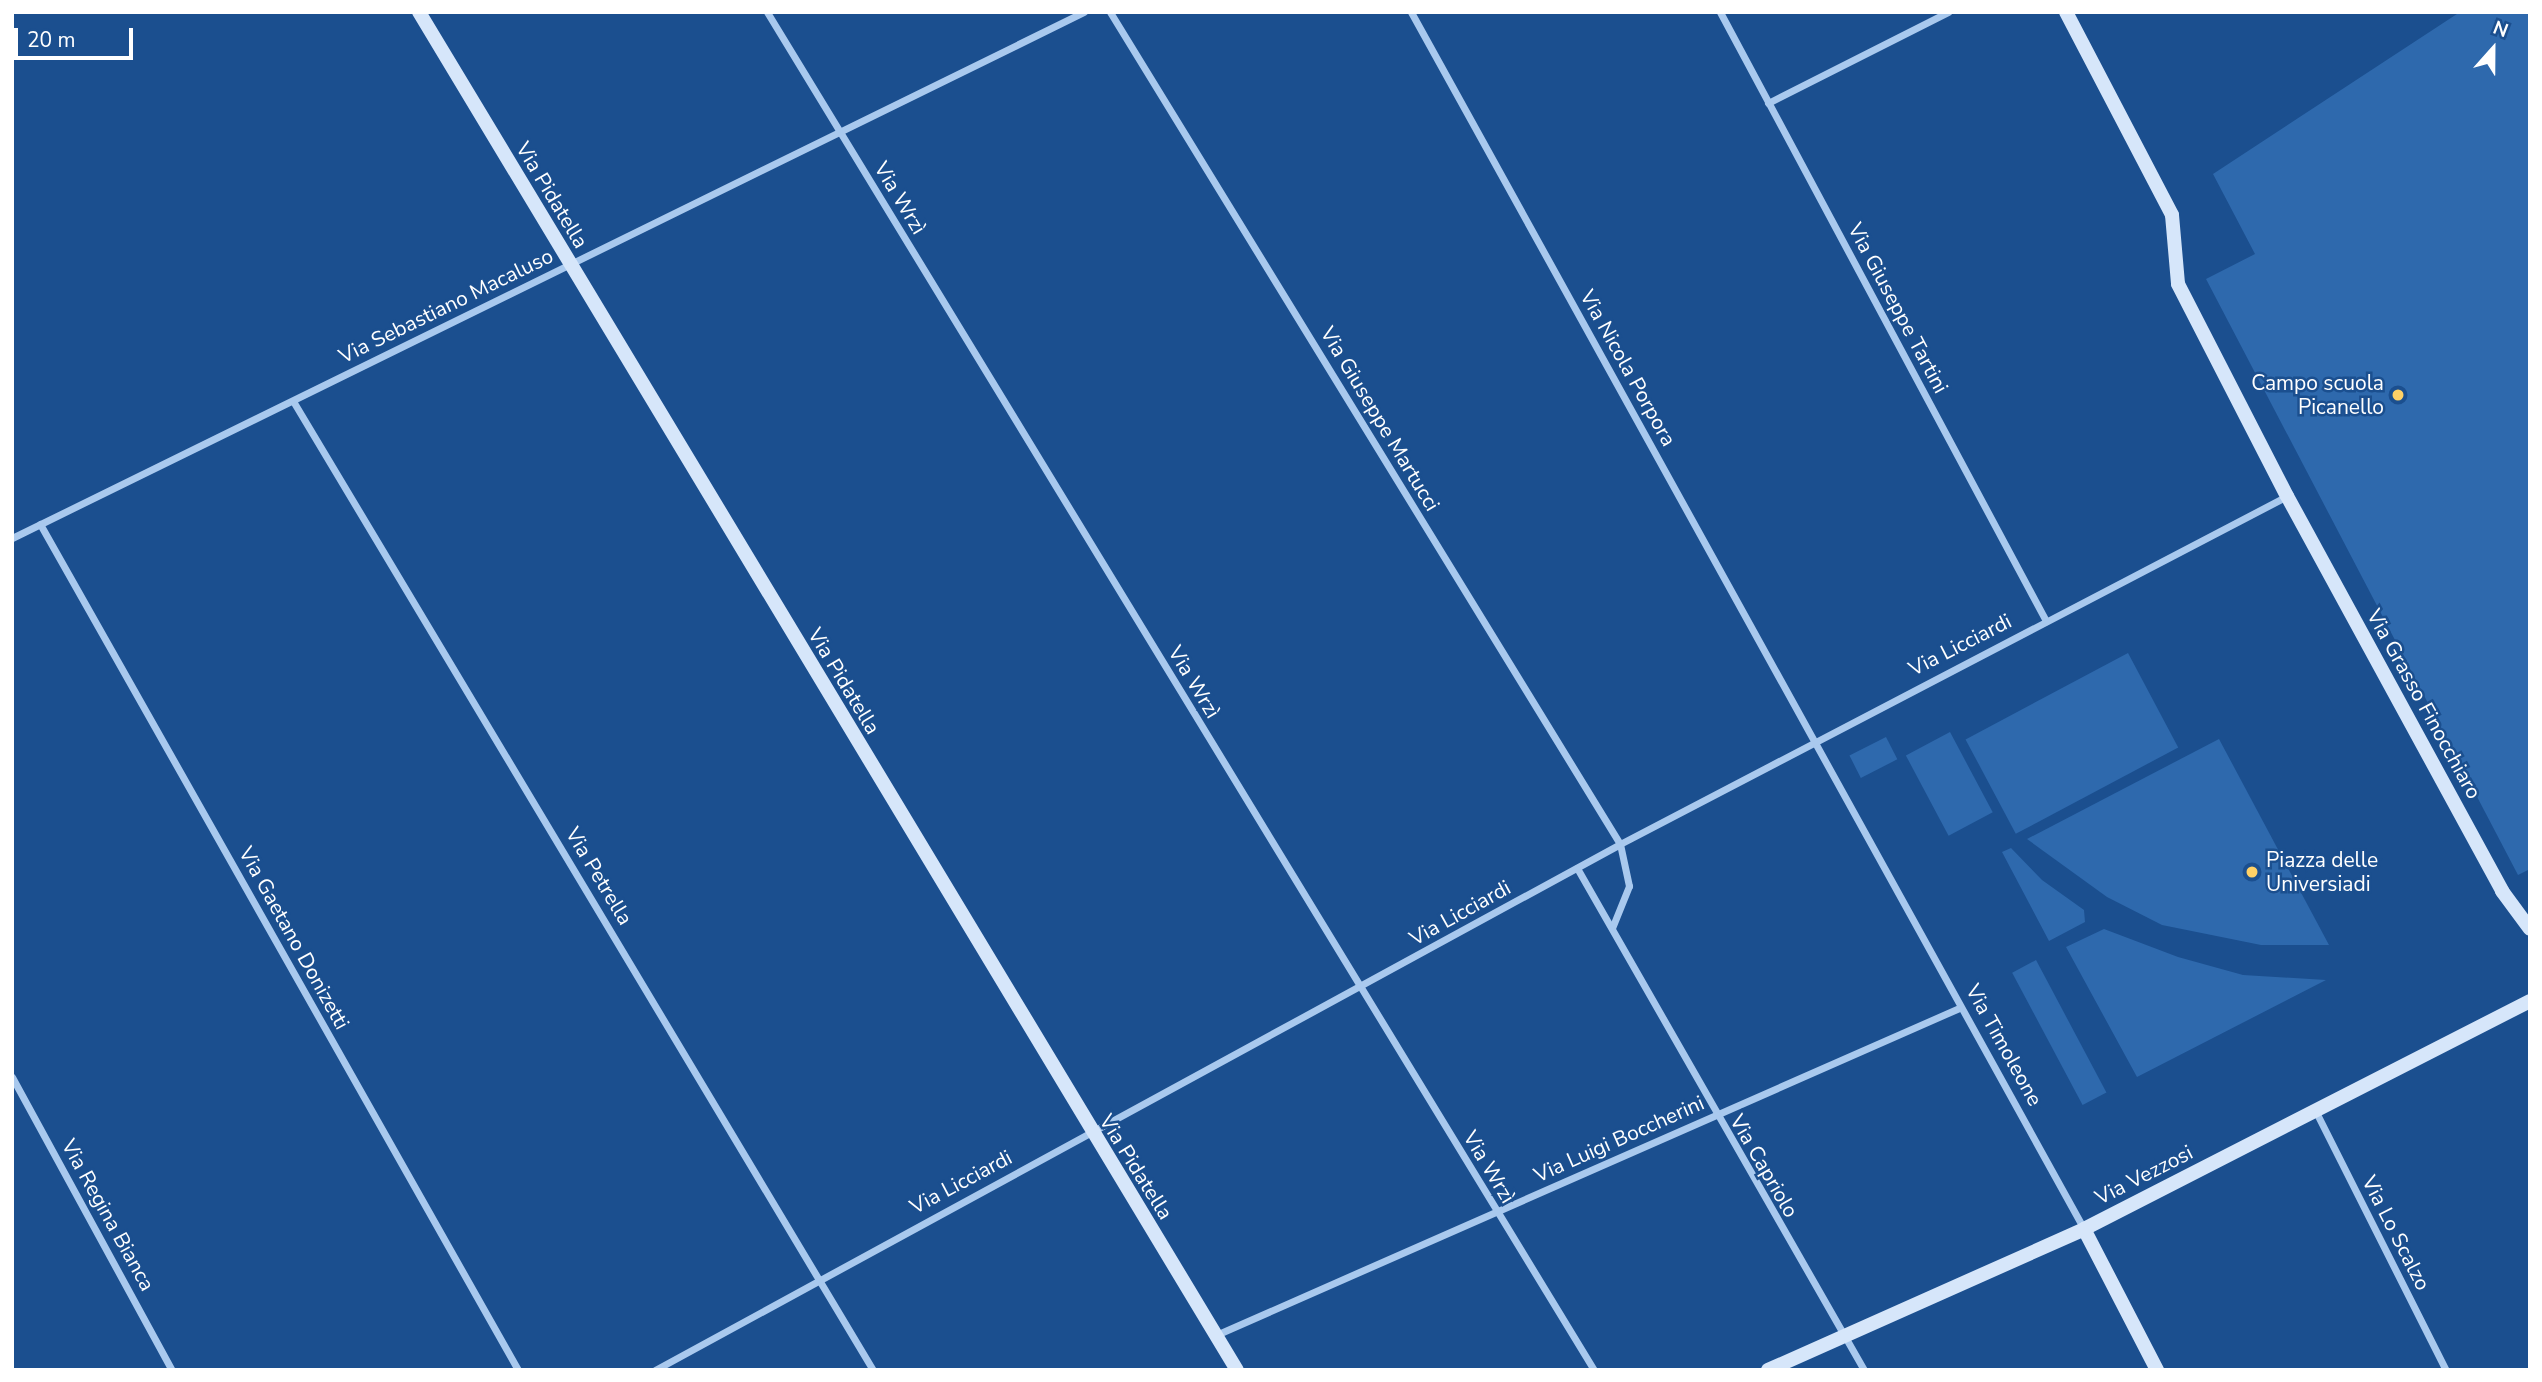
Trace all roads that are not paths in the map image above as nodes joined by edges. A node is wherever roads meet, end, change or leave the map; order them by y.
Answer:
1 (419, 12) edge
2 (767, 12) edge
3 (1084, 12) edge
4 (1110, 12) edge
5 (1411, 12) edge
6 (1720, 12) edge
7 (1948, 12) edge
8 (2066, 12) edge
9 (1768, 103) junction
10 (839, 131) junction
11 (569, 265) junction
12 (293, 401) junction
13 (2287, 496) junction
14 (40, 524) junction
15 (12, 538) edge
16 (2046, 621) junction
17 (1814, 740) junction
18 (1620, 844) junction
19 (1577, 868) junction
20 (1612, 928) junction
21 (2530, 929) edge
22 (1360, 989) junction
23 (2530, 1001) edge
24 (1959, 1008) junction
25 (12, 1077) edge
26 (2316, 1112) junction
27 (1715, 1116) junction
28 (1090, 1133) junction
29 (1497, 1213) junction
30 (2084, 1229) junction
31 (820, 1278) junction
32 (1216, 1335) junction
33 (1844, 1336) junction
34 (173, 1370) edge
35 (518, 1370) edge
36 (656, 1370) edge
37 (873, 1370) edge
38 (1237, 1370) edge
39 (1594, 1370) edge
40 (1768, 1370) edge
41 (1864, 1370) edge
42 (2157, 1370) edge
43 (2445, 1370) edge

1 - 11 street, Via Pidatella
2 - 10 street, Via Wrzì
3 - 10 street, Via Sebastiano Macaluso
4 - 18 street, Via Giuseppe Martucci
5 - 17 street, Via Nicola Porpora
6 - 9 street, Via Giuseppe Tartini
7 - 9 street
8 - 13 street, Via Grasso Finocchiaro
9 - 16 street, Via Giuseppe Tartini
10 - 11 street, Via Sebastiano Macaluso
10 - 22 street, Via Wrzì
11 - 12 street, Via Sebastiano Macaluso
11 - 28 street, Via Pidatella
12 - 14 street, Via Sebastiano Macaluso
12 - 31 street, Via Petrella
13 - 16 street, Via Licciardi
13 - 21 street, Via Grasso Finocchiaro
14 - 15 street, Via Sebastiano Macaluso
14 - 35 street, Via Gaetano Donizetti
16 - 17 street, Via Licciardi
17 - 18 street, Via Licciardi
17 - 24 street, Via Timoleone
18 - 19 street, Via Licciardi
18 - 20 street, Via Giuseppe Martucci
19 - 20 street, Via Capriolo
19 - 22 street, Via Licciardi
20 - 27 street, Via Capriolo
22 - 28 street, Via Licciardi
22 - 29 street, Via Wrzì
23 - 26 street, Via Vezzosi
24 - 27 street, Via Luigi Boccherini
24 - 30 street, Via Timoleone
25 - 34 street, Via Regina Bianca
26 - 30 street, Via Vezzosi
26 - 43 street, Via Lo Scalzo
27 - 29 street, Via Luigi Boccherini
27 - 33 street, Via Capriolo
28 - 31 street, Via Licciardi
28 - 32 street, Via Pidatella
29 - 32 street, Via Luigi Boccherini
29 - 39 street, Via Wrzì
30 - 33 street, Via Vezzosi
30 - 42 street, Via Timoleone
31 - 36 street, Via Licciardi
31 - 37 street, Via Petrella
32 - 38 street, Via Pidatella
33 - 40 street, Via Vezzosi
33 - 41 street, Via Capriolo

